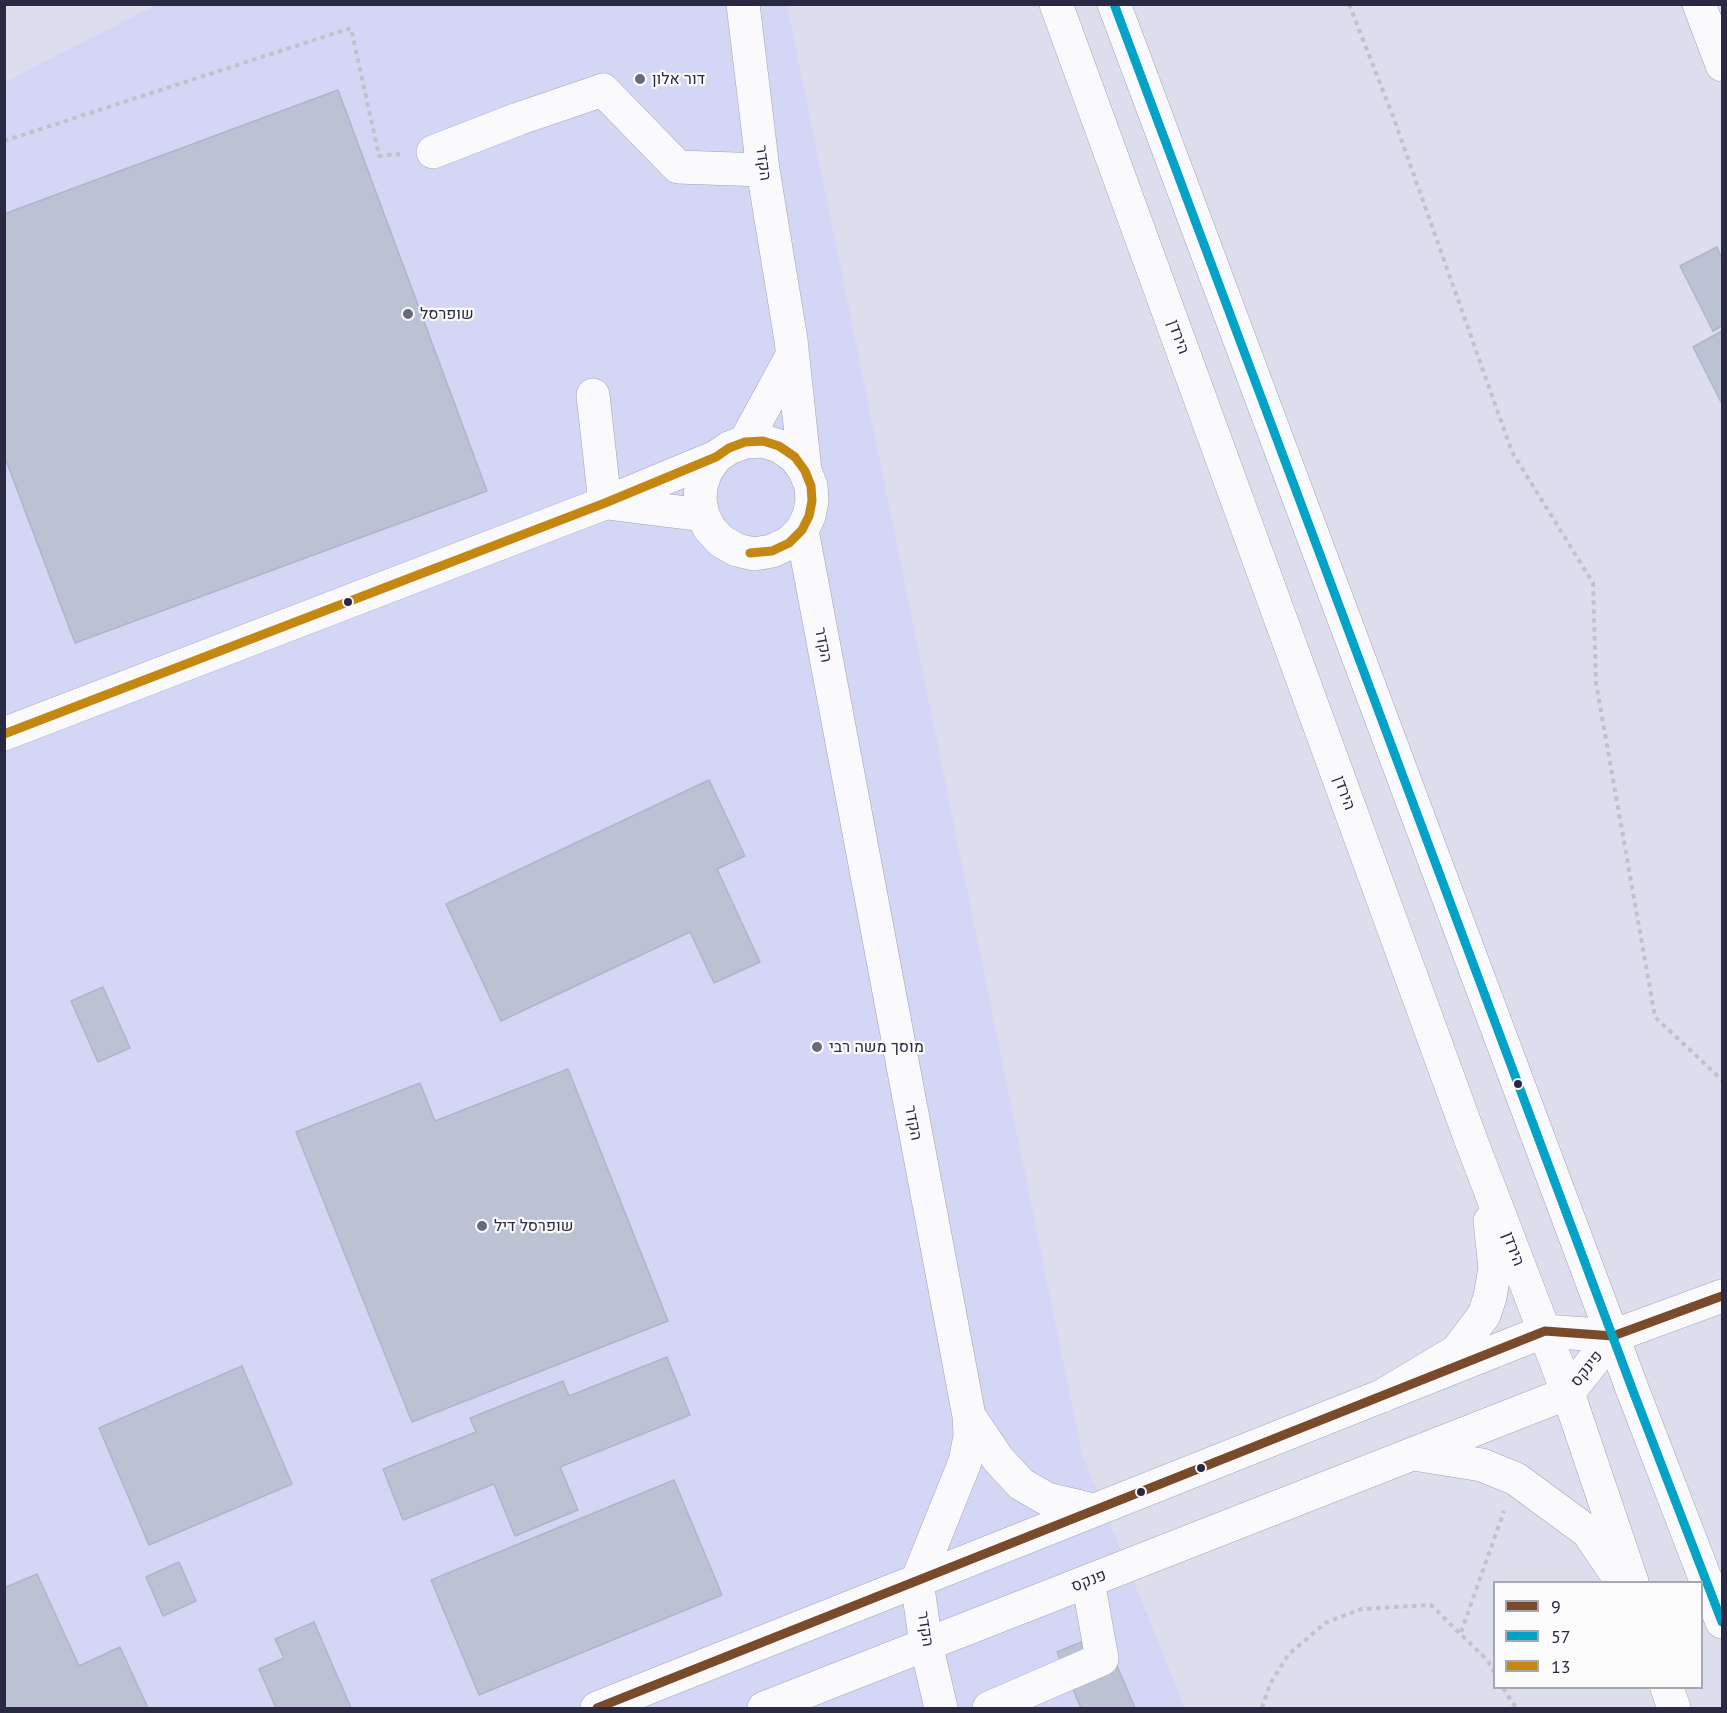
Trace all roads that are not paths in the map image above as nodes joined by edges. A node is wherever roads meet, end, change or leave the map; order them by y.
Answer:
1 (743, 4) edge
2 (1056, 4) edge
3 (1114, 4) edge
4 (1699, 4) edge
5 (1722, 65) edge
6 (433, 152) road end
7 (763, 170) junction
8 (792, 357) junction
9 (593, 395) dead end
10 (745, 442) junction
11 (716, 457) junction
12 (805, 471) junction
13 (605, 503) junction
14 (703, 515) junction
15 (802, 530) junction
16 (4, 734) edge
17 (1472, 1143) junction
18 (1722, 1296) edge
19 (1545, 1331) junction
20 (1613, 1336) junction
21 (1568, 1393) junction
22 (1382, 1396) junction
23 (969, 1416) junction
24 (1414, 1454) junction
25 (1094, 1510) junction
26 (917, 1581) junction
27 (1088, 1581) junction
28 (1622, 1581) edge
29 (1632, 1581) edge
30 (1722, 1622) edge
31 (926, 1644) junction
32 (1667, 1689) edge
33 (597, 1708) edge
34 (764, 1708) edge
35 (941, 1708) edge
36 (989, 1708) edge
37 (1674, 1708) edge

1 - 7 main road, הקדר
2 - 17 main road, הירדן
3 - 20 main road
4 - 5 main road
6 - 7 main road
7 - 8 main road, הקדר
8 - 10 main road
8 - 12 main road, הקדר
9 - 13 main road
10 - 11 main road
10 - 12 main road
11 - 13 main road
11 - 14 main road
12 - 15 main road
13 - 14 main road
13 - 16 main road
14 - 15 main road
15 - 23 main road, הקדר
17 - 19 main road, הירדן
17 - 22 main road
18 - 20 main road
19 - 20 main road, פינקס
19 - 21 main road, הירדן
19 - 22 main road, פינקס
20 - 21 main road, פינקס
20 - 30 main road
21 - 24 main road, פינקס
21 - 29 main road, הירדן
22 - 25 main road, פינקס
23 - 25 main road
23 - 26 main road, הקדר
24 - 27 main road, פנקס
24 - 28 main road
25 - 26 main road, פינקס
26 - 31 main road, הקדר
26 - 33 main road, פינקס
27 - 31 main road, פנקס
27 - 36 main road
31 - 34 main road, פנקס
31 - 35 main road, הקדר
32 - 37 main road

